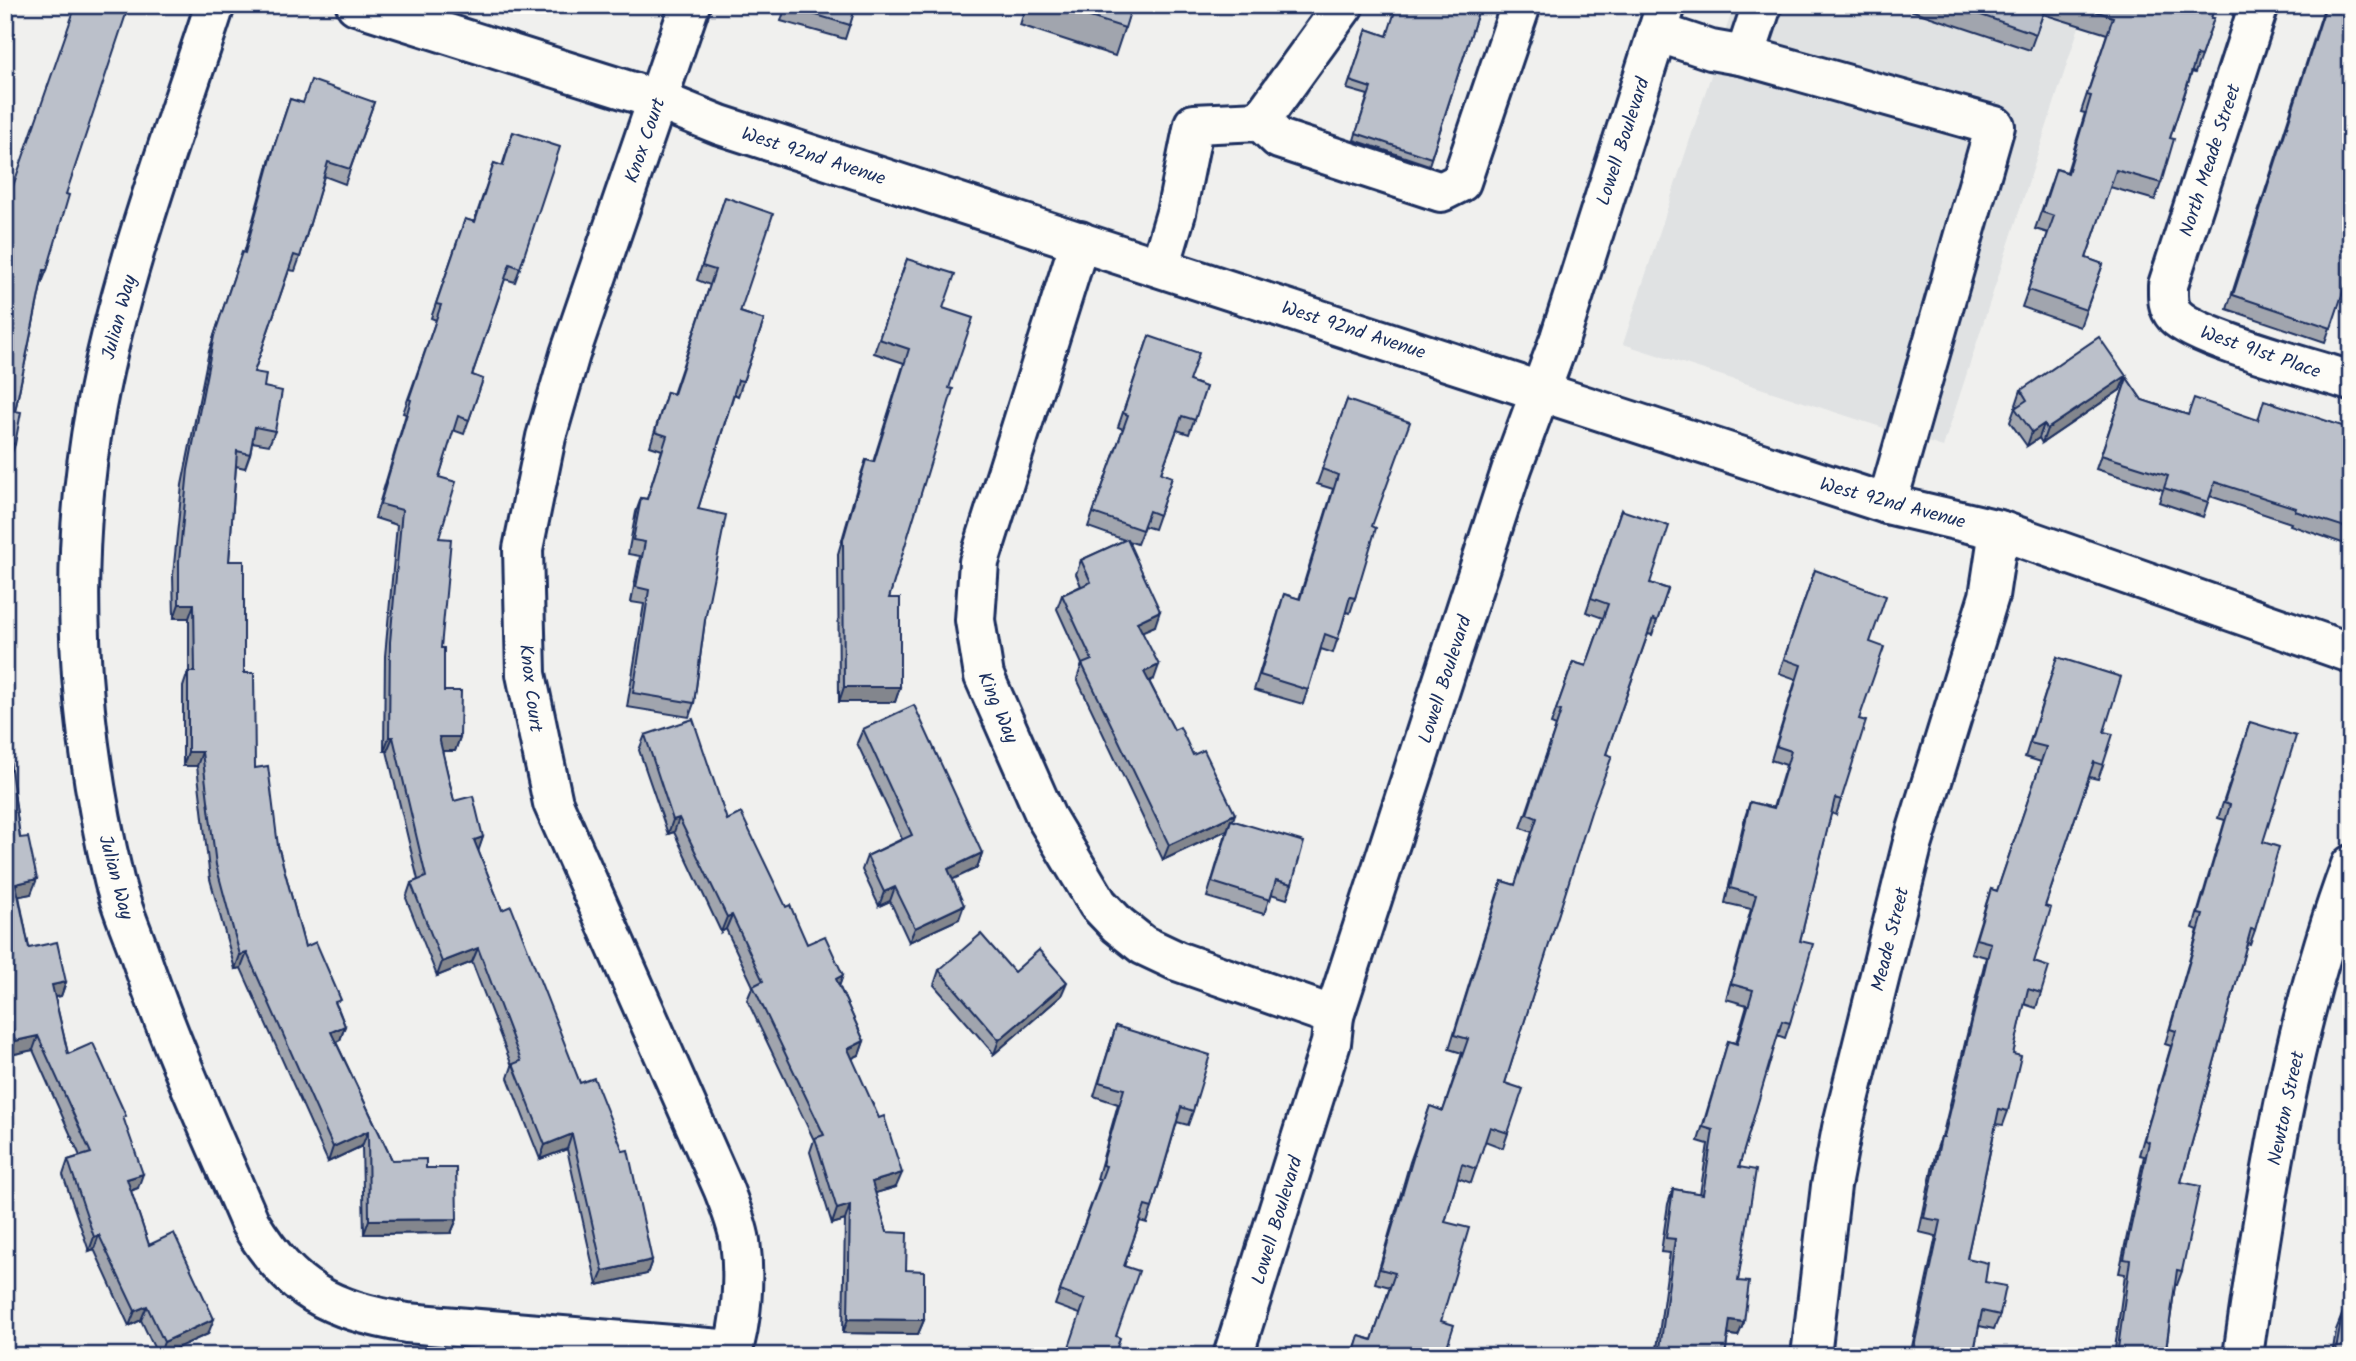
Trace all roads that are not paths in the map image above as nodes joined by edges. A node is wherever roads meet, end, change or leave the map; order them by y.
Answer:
1 (215, 5) edge
2 (356, 5) edge
3 (690, 5) edge
4 (1344, 5) edge
5 (1521, 5) edge
6 (1762, 5) edge
7 (2259, 5) edge
8 (1662, 19) edge
9 (1745, 56) junction
10 (658, 100) junction
11 (1260, 121) junction
12 (1080, 241) junction
13 (1160, 267) junction
14 (2175, 315) joint
15 (2351, 381) edge
16 (1541, 390) junction
17 (1888, 504) junction
18 (1999, 530) junction
19 (2351, 653) edge
20 (2351, 866) edge
21 (1335, 1016) junction
22 (732, 1353) edge
23 (1233, 1356) edge
24 (1811, 1356) edge
25 (2243, 1356) edge

1 - 22 street, Julian Way
2 - 10 street, West 92nd Avenue
3 - 10 street, Knox Court
4 - 11 street
5 - 11 street
6 - 9 street
7 - 14 street, North Meade Street
8 - 9 street
8 - 16 street, Lowell Boulevard
9 - 17 street
10 - 12 street, West 92nd Avenue
10 - 22 street, Knox Court
11 - 13 street
12 - 13 street, West 92nd Avenue
12 - 21 street, King Way
13 - 16 street, West 92nd Avenue
14 - 15 street, West 91st Place
16 - 17 street, West 92nd Avenue
16 - 21 street, Lowell Boulevard
17 - 18 street, West 92nd Avenue
18 - 19 street, West 92nd Avenue
18 - 24 street, Meade Street
20 - 25 street, Newton Street
21 - 23 street, Lowell Boulevard

